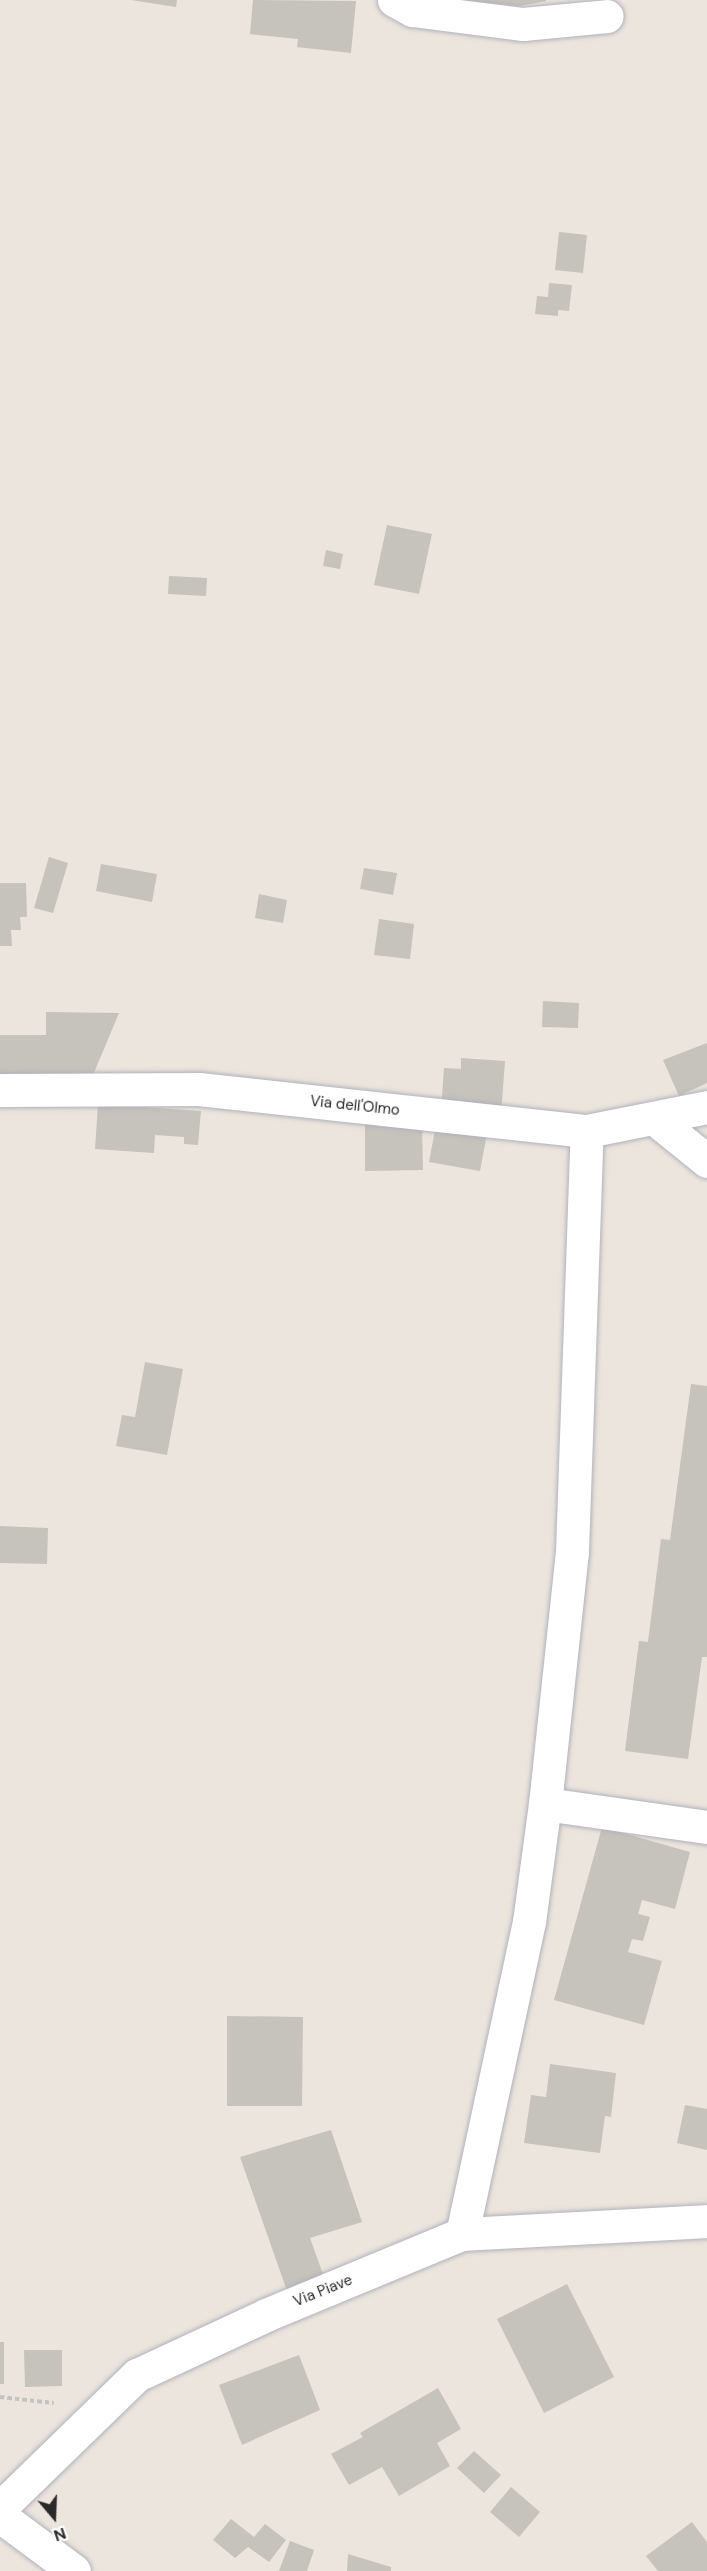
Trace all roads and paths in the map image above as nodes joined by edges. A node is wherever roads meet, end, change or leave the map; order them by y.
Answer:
1 (394, 0) edge
2 (607, 16) dead end
3 (0, 1090) edge
4 (707, 1107) edge
5 (655, 1119) junction
6 (587, 1131) junction
7 (707, 1161) edge
8 (545, 1804) junction
9 (707, 1827) edge
10 (707, 2221) edge
11 (462, 2234) junction
12 (0, 2397) edge
13 (102, 2409) junction
14 (0, 2508) edge
15 (0, 2516) edge
16 (75, 2571) edge

1 - 2 street
3 - 6 street, Via dell'Olmo
4 - 5 street, Via dell'Olmo
5 - 6 street, Via dell'Olmo
5 - 7 street
6 - 8 street
8 - 9 street
8 - 11 street
10 - 11 street, Via Piave
11 - 13 street, Via Piave
12 - 13 path
13 - 14 street, Via Piave
15 - 16 street

